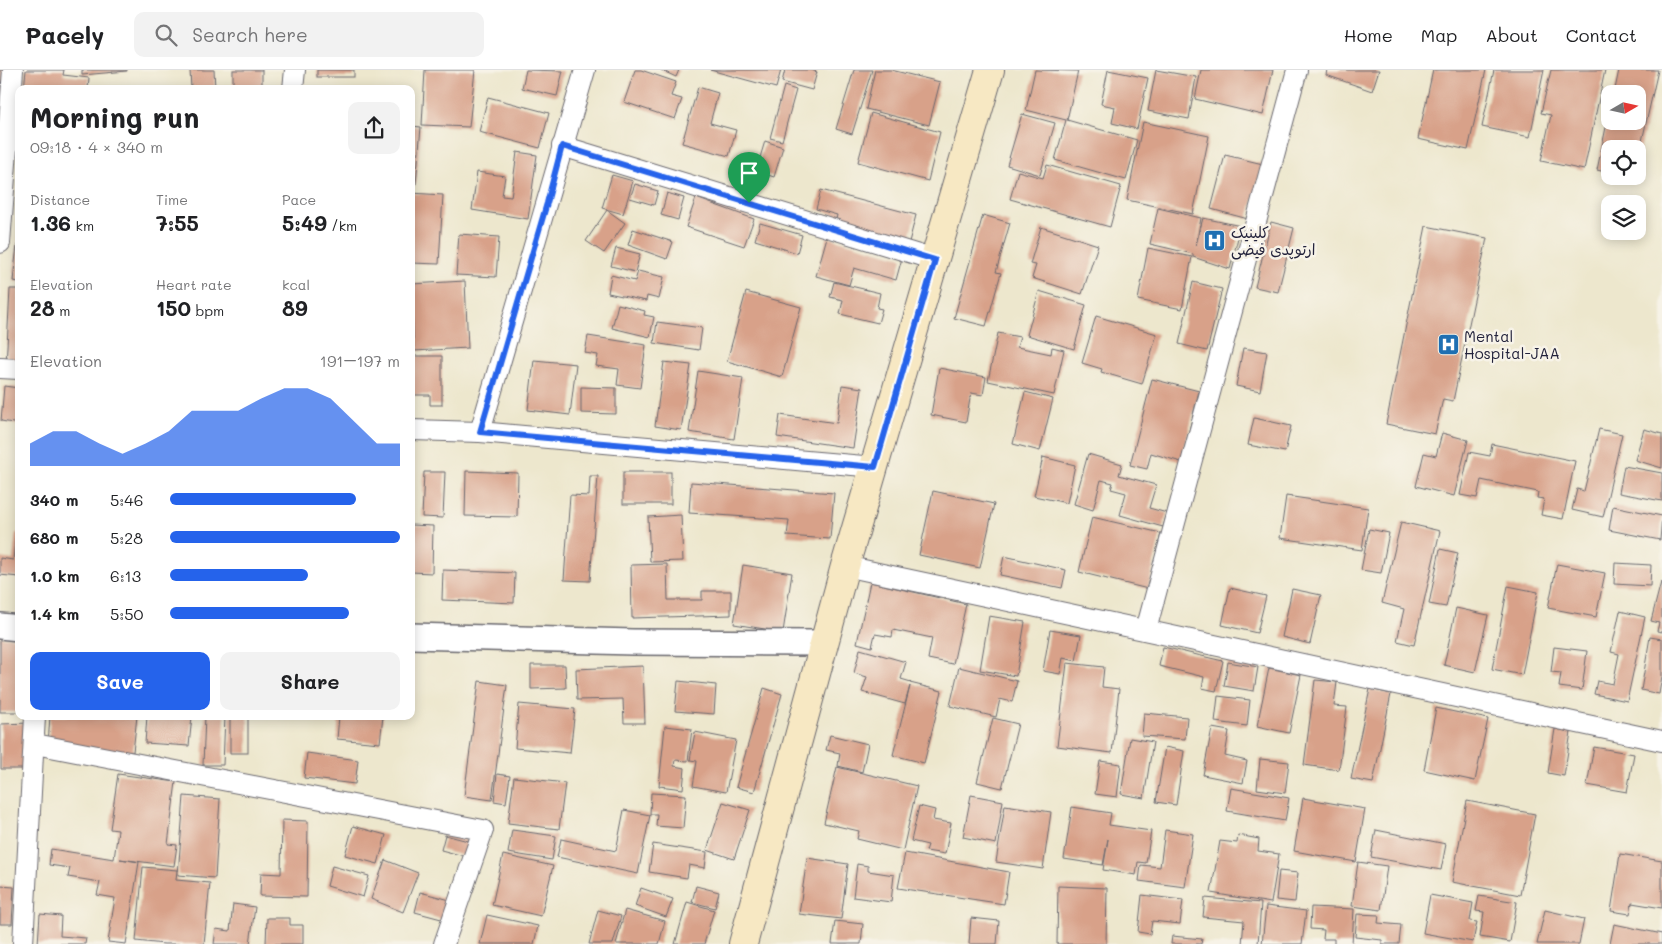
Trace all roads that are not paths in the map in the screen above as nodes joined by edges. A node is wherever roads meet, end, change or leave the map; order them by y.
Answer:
1 (13, 70) edge
2 (294, 70) edge
3 (585, 70) edge
4 (990, 70) edge
5 (1296, 70) edge
6 (294, 85) edge
7 (562, 146) junction
8 (8, 159) edge
9 (0, 243) edge
10 (935, 260) junction
11 (0, 368) edge
12 (15, 369) edge
13 (415, 430) edge
14 (480, 432) junction
15 (875, 467) junction
16 (844, 566) junction
17 (0, 626) edge
18 (15, 628) edge
19 (1146, 630) junction
20 (415, 636) edge
21 (824, 643) junction
22 (35, 720) edge
23 (1662, 741) edge
24 (35, 744) junction
25 (23, 944) edge
26 (444, 944) edge
27 (743, 944) edge

1 - 8 street
2 - 6 street
3 - 7 street
4 - 10 main road
5 - 19 street
7 - 10 street
7 - 14 street
8 - 9 street
10 - 15 main road
11 - 12 street
13 - 14 street
14 - 15 street
15 - 16 main road
16 - 19 street
16 - 21 main road
17 - 18 street
19 - 23 street
20 - 21 street
21 - 27 main road
22 - 24 street
24 - 25 street
24 - 26 street

